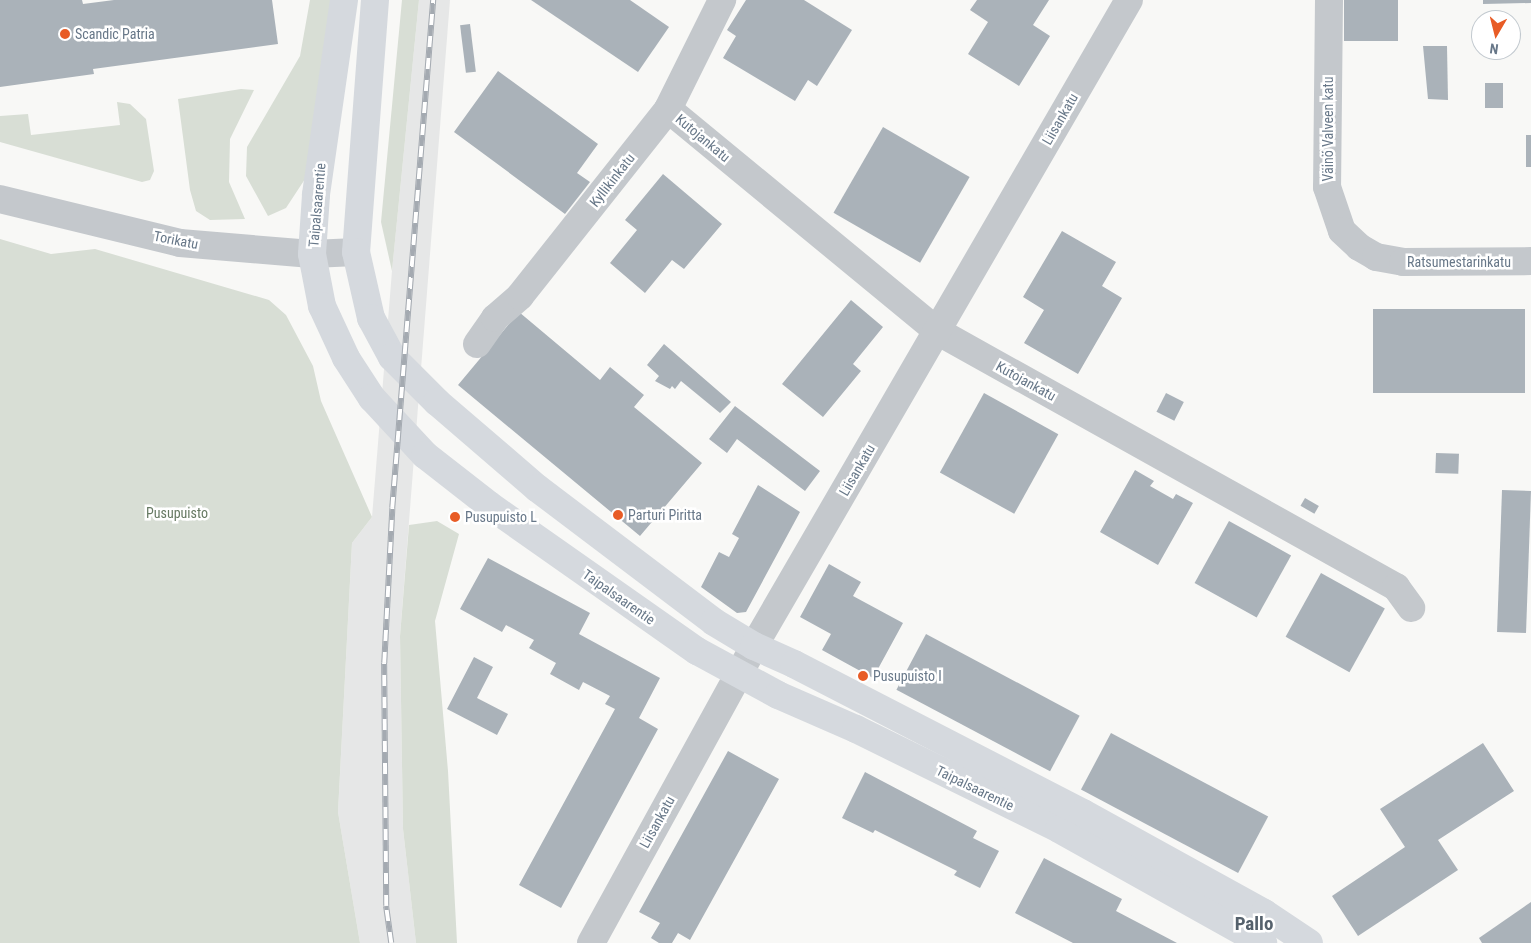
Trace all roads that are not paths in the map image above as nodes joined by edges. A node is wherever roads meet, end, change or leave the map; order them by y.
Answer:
1 (344, 0) edge
2 (375, 0) edge
3 (722, 0) edge
4 (1129, 0) edge
5 (1329, 0) edge
6 (668, 109) junction
7 (0, 199) edge
8 (1359, 247) joint
9 (356, 252) junction
10 (312, 254) junction
11 (1531, 261) edge
12 (937, 331) junction
13 (477, 344) dead end
14 (1411, 608) dead end
15 (754, 646) junction
16 (738, 674) junction
17 (1256, 934) edge
18 (591, 943) edge
19 (1309, 943) edge

1 - 10 main road, Taipalsaarentie
2 - 9 main road, Taipalsaarentie
3 - 6 street, Kyllikinkatu
4 - 12 street, Liisankatu
5 - 8 street, Väinö Valveen katu
6 - 12 street, Kutojankatu
6 - 13 street, Kyllikinkatu
7 - 10 street, Torikatu
8 - 11 street, Ratsumestarinkatu
9 - 10 street, Torikatu
9 - 15 main road, Taipalsaarentie
10 - 16 main road, Taipalsaarentie
12 - 14 street, Kutojankatu
12 - 15 street, Liisankatu
15 - 16 street, Liisankatu
15 - 17 main road, Taipalsaarentie
16 - 17 main road, Taipalsaarentie
16 - 18 street, Liisankatu
17 - 19 main road, Taipalsaarentie

